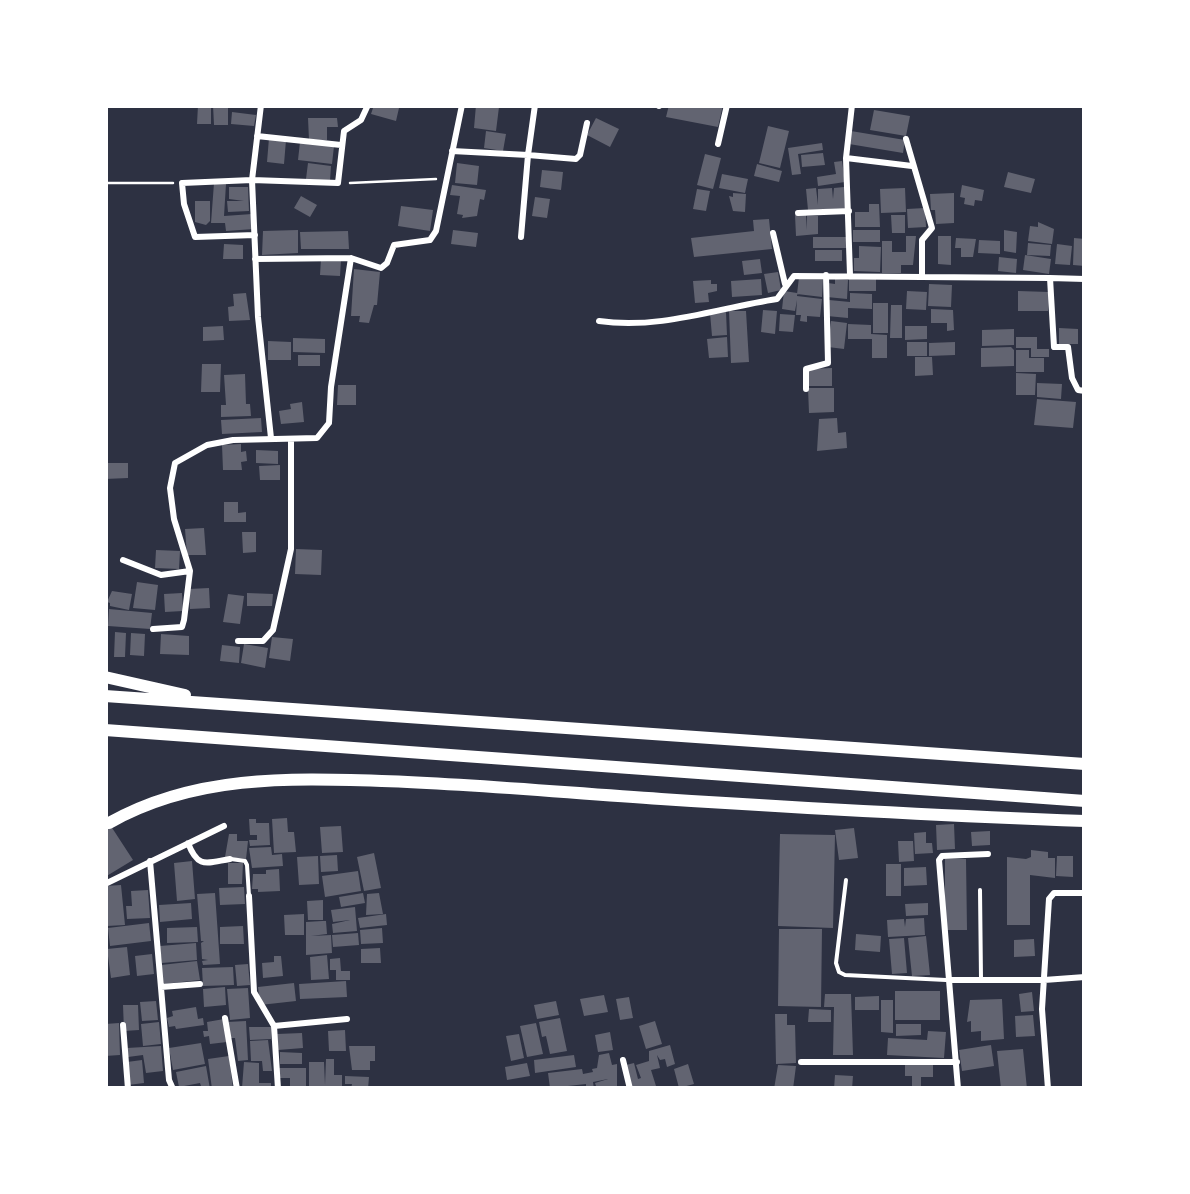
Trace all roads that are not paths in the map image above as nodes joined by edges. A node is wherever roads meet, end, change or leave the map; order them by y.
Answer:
1 (260, 105) edge
2 (368, 105) edge
3 (462, 105) edge
4 (535, 105) edge
5 (727, 105) edge
6 (852, 105) edge
7 (587, 123) dead end
8 (258, 136) junction
9 (906, 139) dead end
10 (718, 144) dead end
11 (341, 146) junction
12 (452, 150) junction
13 (528, 155) junction
14 (846, 158) junction
15 (912, 166) junction
16 (252, 180) junction
17 (849, 211) junction
18 (798, 213) dead end
19 (774, 232) dead end
20 (255, 235) junction
21 (521, 237) dead end
22 (350, 258) junction
23 (256, 259) junction
24 (826, 275) junction
25 (850, 275) junction
26 (922, 276) junction
27 (1050, 278) junction
28 (1085, 279) edge
29 (786, 285) junction
30 (599, 321) dead end
31 (806, 389) dead end
32 (1085, 391) edge
33 (271, 438) junction
34 (290, 441) junction
35 (122, 560) dead end
36 (190, 571) junction
37 (153, 629) dead end
38 (238, 641) dead end
39 (105, 677) edge
40 (105, 696) edge
41 (226, 704) junction
42 (105, 730) edge
43 (1085, 764) edge
44 (1085, 801) edge
45 (1085, 820) edge
46 (109, 823) dead end
47 (224, 826) dead end
48 (188, 843) junction
49 (988, 854) dead end
50 (230, 859) joint
51 (150, 862) junction
52 (846, 880) dead end
53 (105, 884) edge
54 (980, 890) dead end
55 (1085, 893) edge
56 (248, 896) joint
57 (1085, 977) edge
58 (981, 979) junction
59 (948, 980) junction
60 (1044, 980) junction
61 (200, 984) dead end
62 (161, 987) junction
63 (226, 1018) dead end
64 (347, 1019) dead end
65 (124, 1025) dead end
66 (274, 1026) junction
67 (623, 1060) dead end
68 (801, 1062) dead end
69 (957, 1062) junction
70 (128, 1089) edge
71 (173, 1089) edge
72 (237, 1089) edge
73 (278, 1089) edge
74 (630, 1089) edge
75 (958, 1089) edge
76 (1048, 1089) edge

1 - 8 street
2 - 11 street
3 - 12 street
4 - 13 street
5 - 10 street
6 - 14 street
7 - 13 street
8 - 11 street
8 - 16 street
9 - 15 street
11 - 16 street
12 - 13 street
12 - 22 street
13 - 21 street
14 - 15 street
14 - 17 street
15 - 26 street
16 - 20 street
16 - 20 street
17 - 18 street
17 - 25 street
19 - 29 street
20 - 23 street
22 - 23 street
22 - 34 street
23 - 33 street
24 - 25 street
24 - 29 street
24 - 31 street
25 - 26 street
26 - 27 street
27 - 28 street
27 - 32 street
29 - 30 street
33 - 34 street
33 - 36 street
34 - 38 street
35 - 36 street
36 - 37 street
39 - 41 highway
40 - 41 highway
41 - 43 highway
42 - 44 highway
45 - 46 highway
47 - 48 street
48 - 50 street
48 - 51 street
49 - 59 street
50 - 56 lane
51 - 53 street
51 - 62 street
52 - 59 lane
54 - 58 lane
55 - 60 street
56 - 66 street
57 - 60 street
58 - 59 street
58 - 60 street
59 - 69 street
60 - 76 street
61 - 62 street
62 - 71 street
63 - 72 street
64 - 66 street
65 - 70 street
66 - 73 street
67 - 74 street
68 - 69 street
69 - 75 street

